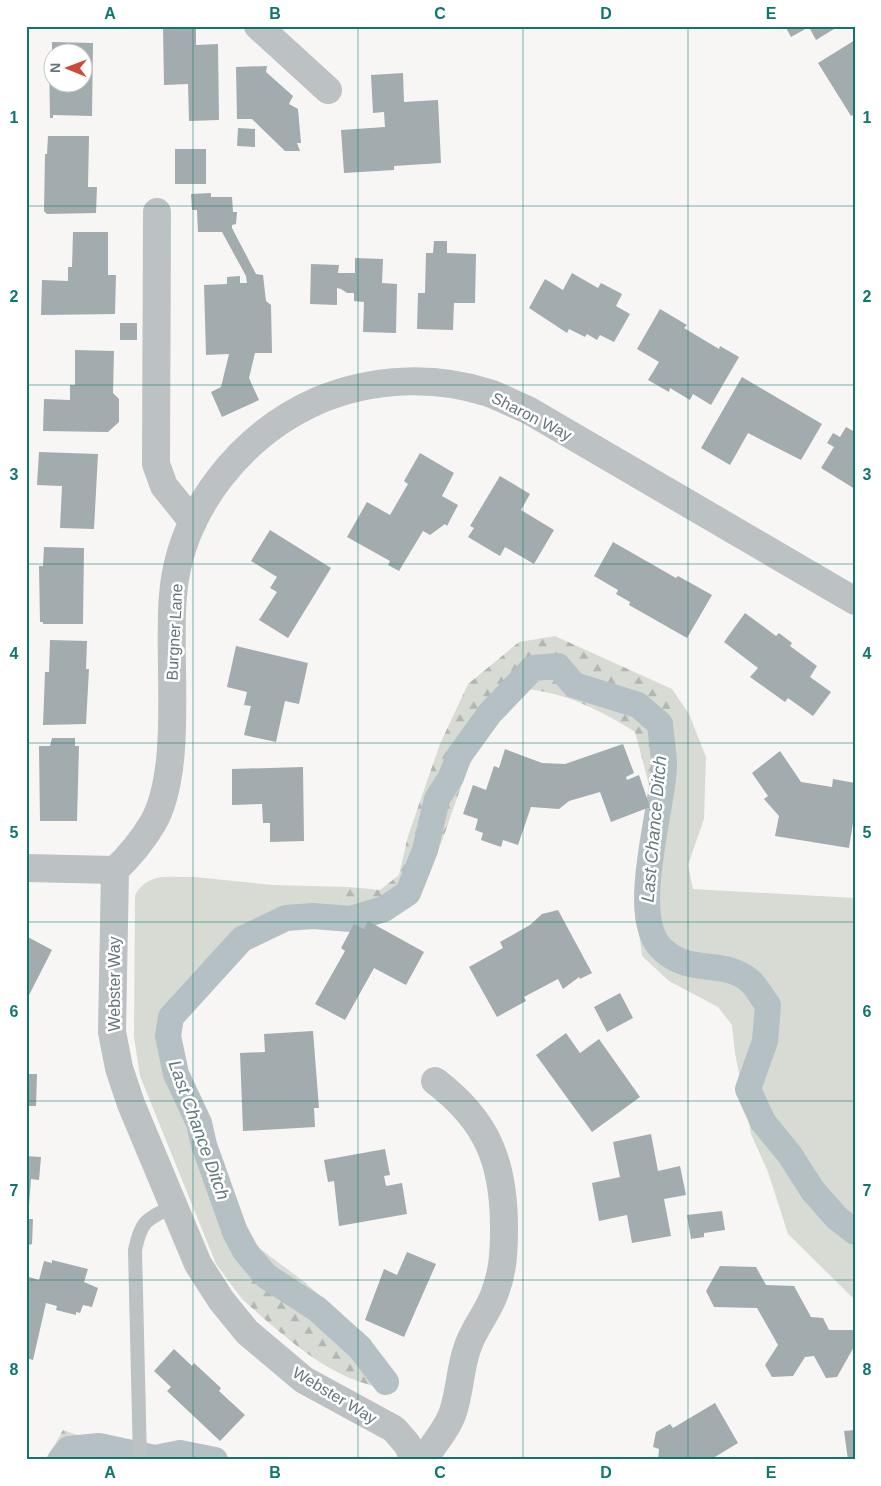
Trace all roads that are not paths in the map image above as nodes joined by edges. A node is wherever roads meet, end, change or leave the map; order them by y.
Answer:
1 (258, 26) edge
2 (328, 90) dead end
3 (157, 212) dead end
4 (193, 522) junction
5 (855, 601) edge
6 (26, 868) edge
7 (115, 870) junction
8 (435, 1081) dead end
9 (174, 1206) junction
10 (140, 1460) edge
11 (415, 1460) edge
12 (423, 1460) edge

1 - 2 street
3 - 4 street
4 - 5 street, Sharon Way
4 - 7 street, Burgner Lane
6 - 7 street
7 - 9 street, Webster Way
8 - 12 street
9 - 10 lane
9 - 11 street, Webster Way

